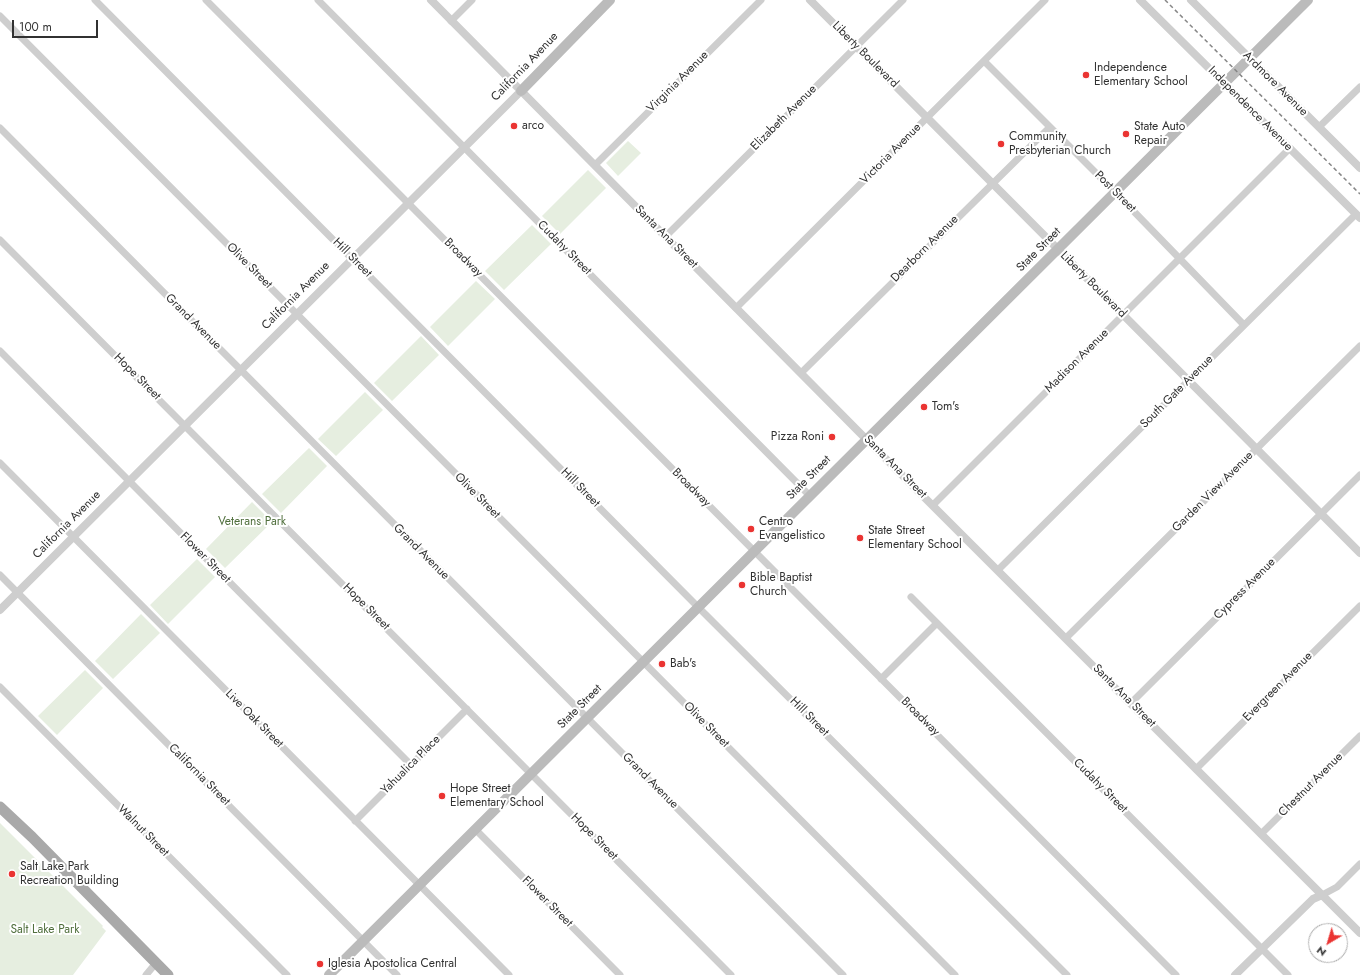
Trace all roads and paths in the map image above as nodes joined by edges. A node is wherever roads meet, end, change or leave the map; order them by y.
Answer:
1 (95, 0) edge
2 (206, 0) edge
3 (318, 0) edge
4 (431, 0) edge
5 (472, 0) edge
6 (610, 0) edge
7 (761, 0) edge
8 (810, 0) edge
9 (903, 0) edge
10 (1045, 0) edge
11 (1140, 0) edge
12 (1191, 0) edge
13 (1308, 0) edge
14 (0, 16) edge
15 (451, 21) junction
16 (857, 47) junction
17 (1250, 58) junction
18 (984, 61) junction
19 (1224, 83) junction
20 (1360, 87) edge
21 (521, 91) junction
22 (927, 117) junction
23 (1050, 127) junction
24 (1319, 127) junction
25 (0, 128) edge
26 (464, 147) junction
27 (1290, 148) junction
28 (595, 165) junction
29 (1360, 168) edge
30 (992, 184) junction
31 (1115, 192) junction
32 (408, 203) junction
33 (1358, 216) edge
34 (665, 237) junction
35 (0, 240) edge
36 (1058, 249) junction
37 (353, 258) junction
38 (1180, 258) junction
39 (736, 308) junction
40 (296, 314) junction
41 (1123, 315) junction
42 (1244, 325) junction
43 (1360, 346) edge
44 (0, 351) edge
45 (241, 370) junction
46 (801, 373) junction
47 (1188, 380) junction
48 (185, 425) junction
49 (867, 439) junction
50 (1257, 448) junction
51 (0, 463) edge
52 (1360, 476) edge
53 (129, 481) junction
54 (810, 496) junction
55 (933, 505) junction
56 (1322, 514) junction
57 (73, 537) junction
58 (754, 551) junction
59 (1360, 552) edge
60 (998, 570) junction
61 (0, 575) edge
62 (17, 592) junction
63 (911, 597) dead end
64 (1360, 606) edge
65 (698, 607) junction
66 (0, 610) edge
67 (937, 623) junction
68 (1066, 638) junction
69 (643, 662) junction
70 (882, 679) junction
71 (0, 687) edge
72 (1131, 703) junction
73 (467, 709) junction
74 (587, 718) junction
75 (1360, 736) edge
76 (411, 765) junction
77 (1196, 769) junction
78 (531, 774) junction
79 (0, 806) edge
80 (355, 821) junction
81 (475, 829) junction
82 (1261, 834) junction
83 (1360, 864) edge
84 (419, 885) junction
85 (1322, 895) junction
86 (1360, 933) edge
87 (363, 941) junction
88 (1262, 949) junction
89 (156, 963) junction
90 (146, 975) edge
91 (168, 975) edge
92 (287, 975) edge
93 (329, 975) edge
94 (397, 975) edge
95 (509, 975) edge
96 (620, 975) edge
97 (731, 975) edge
98 (843, 975) edge
99 (955, 975) edge
100 (1067, 975) edge
101 (1176, 975) edge
102 (1236, 975) edge
103 (1288, 975) edge

1 - 37 street, Hill Street
2 - 32 street, Broadway
3 - 26 street, Cudahy Street
4 - 15 street, Santa Ana Street
5 - 15 street
6 - 21 main road, California Avenue
7 - 28 street, Virginia Avenue
8 - 16 street, Liberty Boulevard
9 - 16 street, Elizabeth Avenue
10 - 18 street, Victoria Avenue
11 - 19 street, Independence Avenue
12 - 17 street, Ardmore Avenue
13 - 17 main road, State Street
14 - 40 street, Olive Street
15 - 21 street, Santa Ana Street
16 - 22 street, Liberty Boulevard
16 - 34 street, Elizabeth Avenue
17 - 19 main road, State Street
17 - 24 street, Ardmore Avenue
18 - 22 street, Victoria Avenue
18 - 23 street, Post Street
19 - 27 street, Independence Avenue
19 - 31 main road, State Street
20 - 24 street
21 - 26 street, California Avenue
21 - 28 street, Santa Ana Street
22 - 30 street, Liberty Boulevard
22 - 39 street, Victoria Avenue
23 - 30 street, Dearborn Avenue
23 - 31 street, Post Street
24 - 29 street, Ardmore Avenue
25 - 45 street, Grand Avenue
26 - 32 street, California Avenue
26 - 54 street, Cudahy Street
27 - 33 street, Independence Avenue
27 - 38 street, Madison Avenue
28 - 34 street, Santa Ana Street
30 - 36 street, Liberty Boulevard
30 - 46 street, Dearborn Avenue
31 - 36 main road, State Street
31 - 38 street, Post Street
32 - 37 street, California Avenue
32 - 58 street, Broadway
33 - 42 street, South Gate Avenue
34 - 39 street, Santa Ana Street
35 - 48 street, Hope Street
36 - 41 street, Liberty Boulevard
36 - 49 main road, State Street
37 - 40 street, California Avenue
37 - 65 street, Hill Street
38 - 41 street, Madison Avenue
38 - 42 street, Post Street
39 - 46 street, Santa Ana Street
40 - 45 street, California Avenue
40 - 69 street, Olive Street
41 - 47 street, Liberty Boulevard
41 - 55 street, Madison Avenue
42 - 47 street, South Gate Avenue
43 - 50 street, Garden View Avenue
44 - 53 street, Flower Street
45 - 48 street, California Avenue
45 - 74 street, Grand Avenue
46 - 49 street, Santa Ana Street
47 - 50 street, Liberty Boulevard
47 - 60 street, South Gate Avenue
48 - 53 street, California Avenue
48 - 73 street, Hope Street
49 - 54 main road, State Street
49 - 55 street, Santa Ana Street
50 - 56 street, Liberty Boulevard
50 - 68 street, Garden View Avenue
51 - 57 street, Live Oak Street
52 - 56 street, Cypress Avenue
53 - 57 street, California Avenue
53 - 76 street, Flower Street
54 - 58 main road, State Street
55 - 60 street, Santa Ana Street
56 - 59 street, Liberty Boulevard
56 - 72 street, Cypress Avenue
57 - 62 street, California Avenue
57 - 80 street, Live Oak Street
58 - 65 main road, State Street
58 - 70 street, Broadway
60 - 68 street, Santa Ana Street
61 - 62 street, California Street
62 - 66 street, California Avenue
62 - 87 street, California Street
63 - 67 street, Cudahy Street
64 - 77 street, Evergreen Avenue
65 - 69 main road, State Street
65 - 100 street, Hill Street
67 - 70 street
67 - 88 street, Cudahy Street
68 - 72 street, Santa Ana Street
69 - 74 main road, State Street
69 - 99 street, Olive Street
70 - 101 street, Broadway
71 - 92 street, Walnut Street
72 - 77 street, Santa Ana Street
73 - 76 street, Yahualica Place
73 - 78 street, Hope Street
74 - 78 main road, State Street
74 - 98 street, Grand Avenue
75 - 82 street, Chestnut Avenue
76 - 80 street, Yahualica Place
77 - 82 street, Santa Ana Street
78 - 81 main road, State Street
78 - 97 street, Hope Street
79 - 89 main road
80 - 84 street, Live Oak Street
81 - 84 main road, State Street
81 - 96 street, Flower Street
82 - 85 street, Santa Ana Street
83 - 85 street
84 - 87 main road, State Street
84 - 95 street, Live Oak Street
85 - 86 street, Santa Ana Street
85 - 88 street
87 - 93 main road, State Street
87 - 94 street, California Street
88 - 102 street
88 - 103 street, Cudahy Street
89 - 90 street
89 - 91 main road

